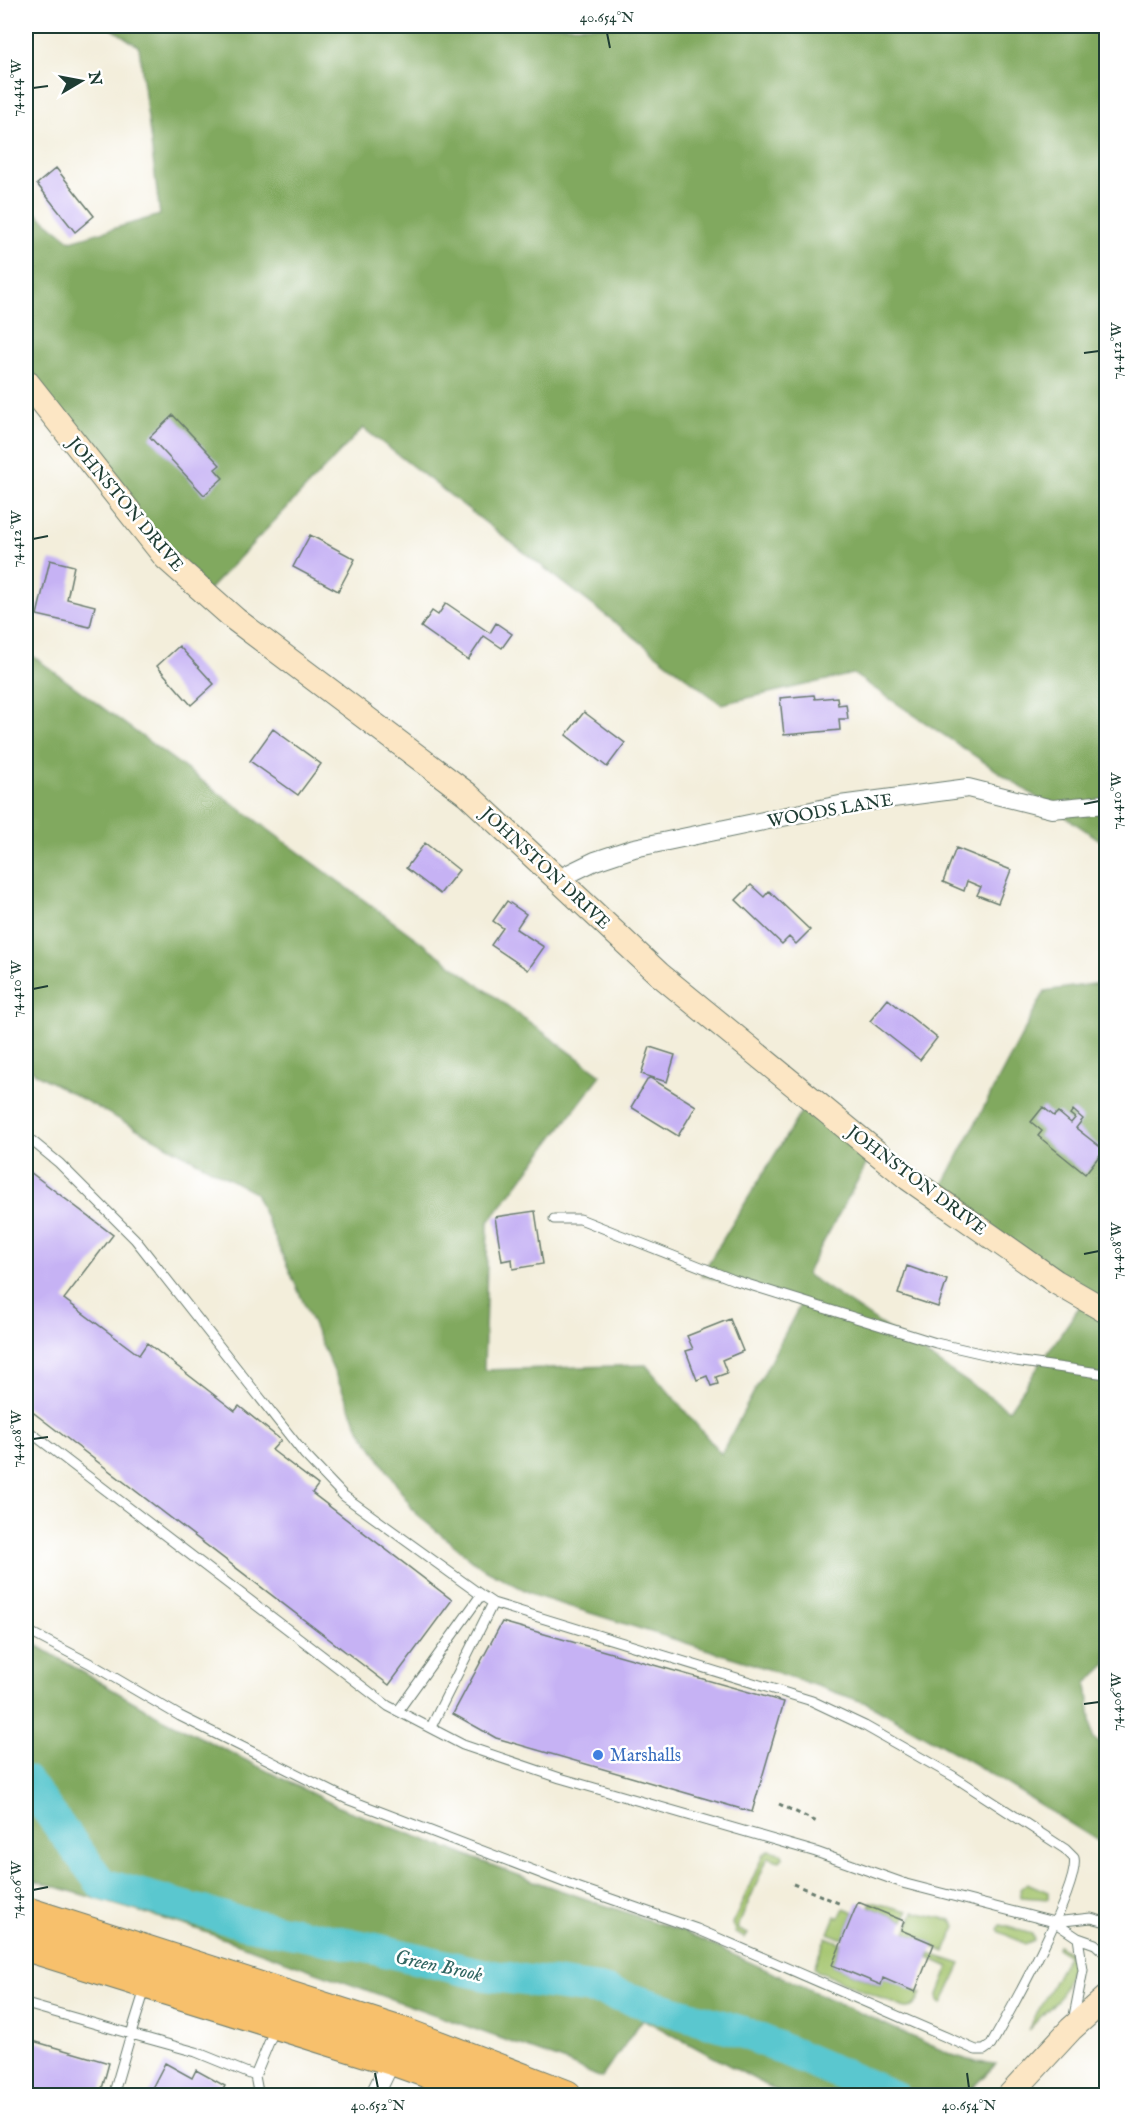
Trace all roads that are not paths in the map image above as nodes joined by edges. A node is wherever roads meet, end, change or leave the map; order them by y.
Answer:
1 (26, 381) edge
2 (1107, 804) edge
3 (558, 879) junction
4 (26, 1136) edge
5 (554, 1219) dead end
6 (1107, 1311) edge
7 (1107, 1374) edge
8 (26, 1429) edge
9 (481, 1595) junction
10 (494, 1603) junction
11 (26, 1630) edge
12 (398, 1711) junction
13 (431, 1727) junction
14 (26, 1913) edge
15 (1054, 1922) junction
16 (1107, 1922) edge
17 (1078, 1938) junction
18 (26, 1945) edge
19 (1107, 1954) edge
20 (147, 1981) junction
21 (1107, 1998) edge
22 (26, 2004) edge
23 (277, 2023) junction
24 (1071, 2029) junction
25 (131, 2034) junction
26 (392, 2059) junction
27 (255, 2076) junction
28 (113, 2096) edge
29 (255, 2096) edge
30 (374, 2096) edge
31 (496, 2096) edge
32 (566, 2096) edge
33 (1009, 2096) edge

1 - 3 street, JOHNSTON DRIVE
2 - 3 street, WOODS LANE
3 - 6 street, JOHNSTON DRIVE
4 - 9 lane
5 - 7 lane
8 - 12 lane
9 - 10 lane
9 - 12 lane
10 - 13 lane
10 - 15 lane
11 - 15 lane
12 - 13 lane
13 - 15 lane
14 - 32 highway
15 - 16 lane
15 - 17 lane
17 - 19 lane
17 - 24 lane
18 - 20 highway
20 - 23 highway
20 - 25 lane
21 - 24 street
22 - 25 lane
23 - 26 highway
23 - 27 lane
24 - 33 street
25 - 27 lane
25 - 28 lane
26 - 30 street
26 - 31 highway
27 - 29 lane

